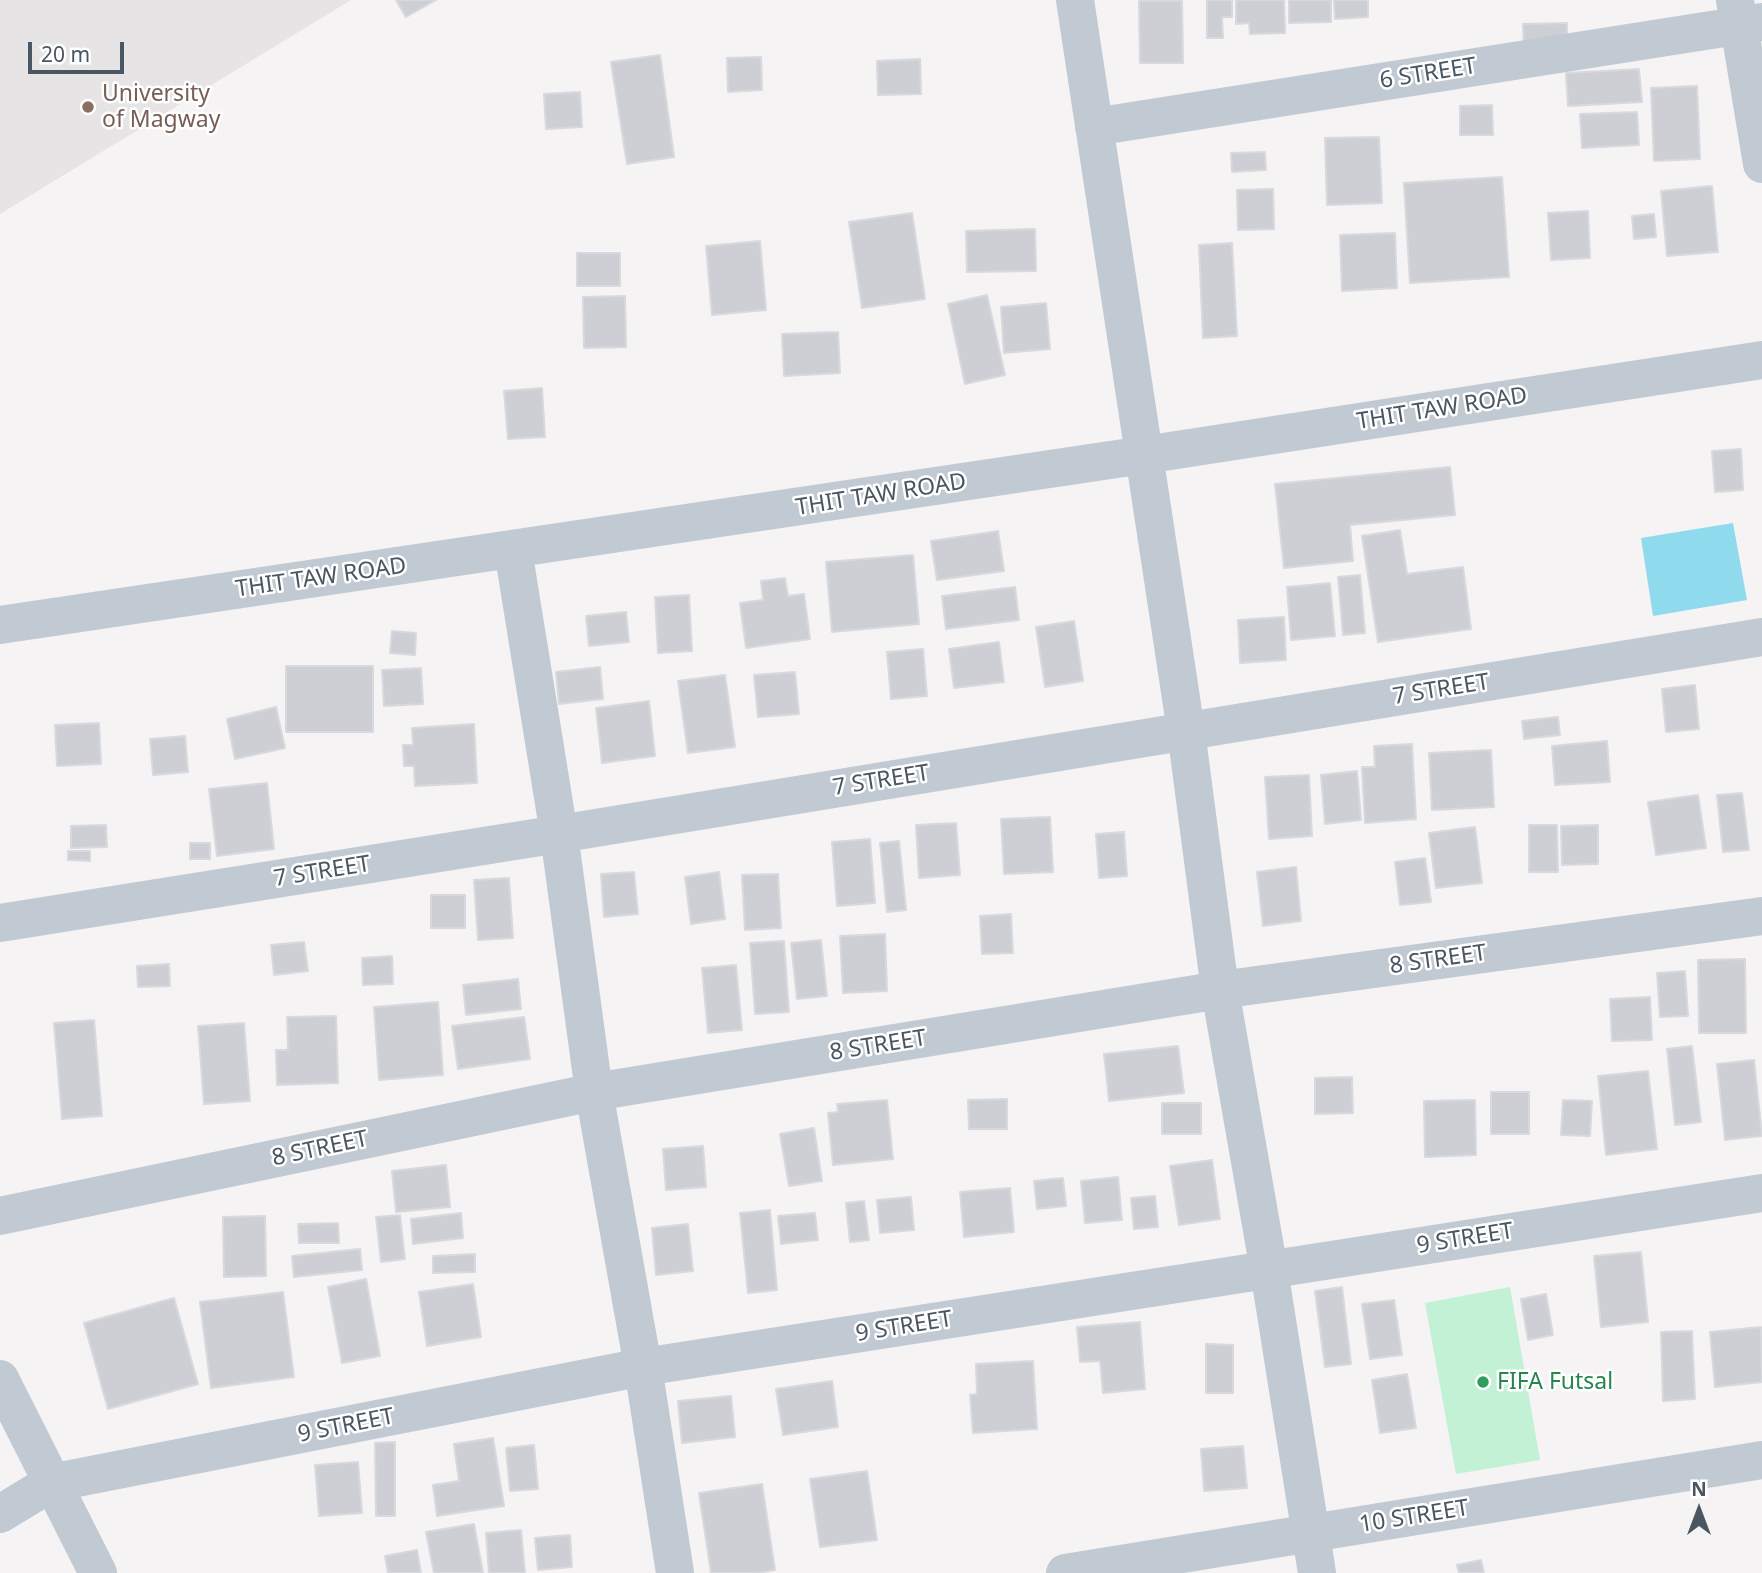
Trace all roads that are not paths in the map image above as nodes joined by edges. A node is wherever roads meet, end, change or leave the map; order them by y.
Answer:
1 (1075, 0) edge
2 (1746, 16) edge
3 (1094, 127) junction
4 (1762, 164) edge
5 (1762, 360) edge
6 (1144, 456) junction
7 (513, 550) junction
8 (0, 625) edge
9 (1762, 637) edge
10 (1186, 731) junction
11 (559, 834) junction
12 (1762, 916) edge
13 (0, 923) edge
14 (1220, 990) junction
15 (594, 1091) junction
16 (1762, 1193) edge
17 (0, 1216) edge
18 (1269, 1270) junction
19 (643, 1367) junction
20 (0, 1380) edge
21 (1762, 1460) edge
22 (51, 1483) junction
23 (0, 1514) edge
24 (1311, 1533) junction
25 (98, 1573) edge
26 (676, 1573) edge
27 (1065, 1573) edge
28 (1317, 1573) edge

1 - 3 street
2 - 3 street, 6 STREET
2 - 4 street
3 - 6 street
5 - 6 street, THIT TAW ROAD
6 - 7 street, THIT TAW ROAD
6 - 10 street
7 - 8 street, THIT TAW ROAD
7 - 11 street
9 - 10 street, 7 STREET
10 - 11 street, 7 STREET
10 - 14 street
11 - 13 street, 7 STREET
11 - 15 street
12 - 14 street, 8 STREET
14 - 15 street, 8 STREET
14 - 18 street
15 - 17 street, 8 STREET
15 - 19 street
16 - 18 street, 9 STREET
18 - 19 street, 9 STREET
18 - 24 street
19 - 22 street, 9 STREET
19 - 26 street
20 - 22 street
21 - 24 street, 10 STREET
22 - 23 street
22 - 25 street
24 - 27 street, 10 STREET
24 - 28 street

